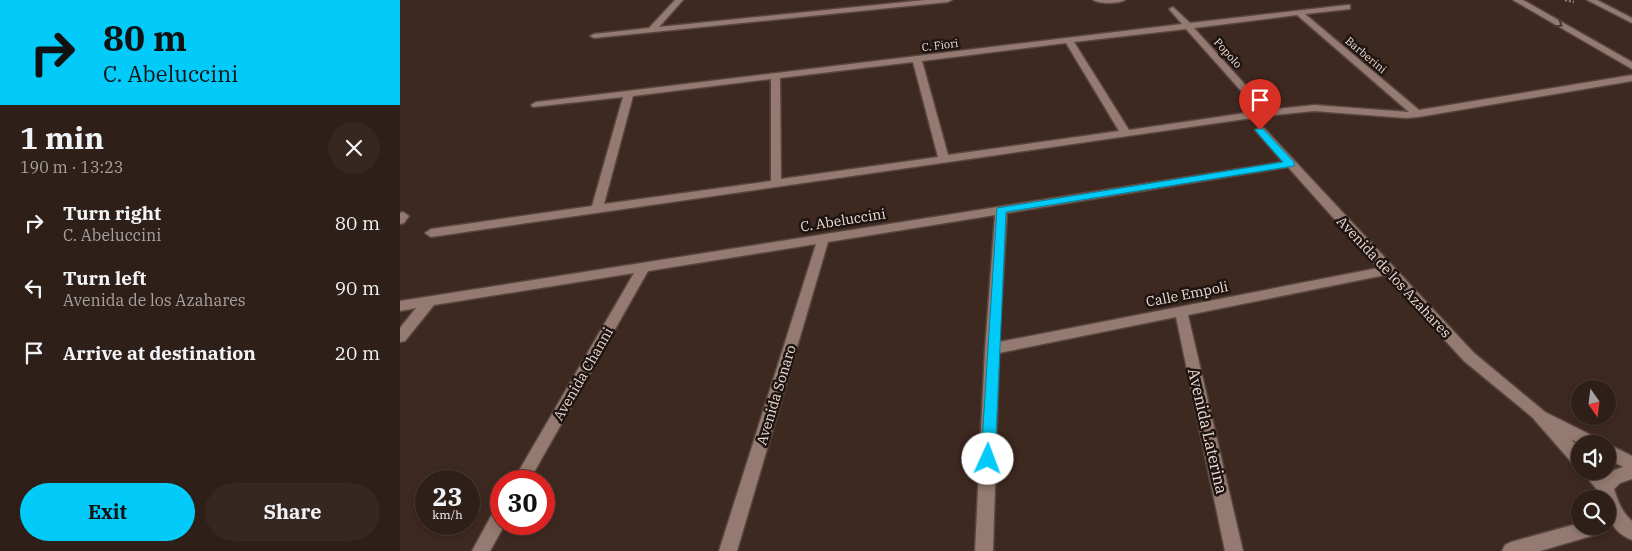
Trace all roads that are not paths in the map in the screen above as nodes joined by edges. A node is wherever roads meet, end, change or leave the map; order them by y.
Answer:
1 (679, 0) edge
2 (948, 0) edge
3 (1098, 0) edge
4 (1121, 0) edge
5 (1517, 0) edge
6 (1591, 0) edge
7 (1347, 7) dead end
8 (1173, 9) dead end
9 (1300, 13) junction
10 (1632, 21) edge
11 (1189, 26) junction
12 (652, 30) junction
13 (594, 36) dead end
14 (1069, 41) junction
15 (917, 59) junction
16 (1632, 66) edge
17 (775, 76) junction
18 (1632, 78) edge
19 (630, 94) junction
20 (536, 105) dead end
21 (1266, 113) junction
22 (1418, 114) junction
23 (1260, 130) dead end
24 (1125, 132) junction
25 (944, 158) junction
26 (1290, 164) junction
27 (776, 183) junction
28 (597, 209) junction
29 (1001, 210) junction
30 (431, 233) dead end
31 (823, 238) junction
32 (644, 267) junction
33 (1388, 270) junction
34 (429, 302) junction
35 (400, 306) edge
36 (1181, 311) junction
37 (400, 337) edge
38 (992, 349) junction
39 (1537, 413) junction
40 (1577, 435) edge
41 (1571, 450) edge
42 (1616, 455) edge
43 (1632, 464) edge
44 (527, 470) edge
45 (1632, 472) edge
46 (1598, 480) edge
47 (1605, 487) junction
48 (1606, 490) edge
49 (1616, 524) edge
50 (1632, 532) edge
51 (1571, 534) edge
52 (490, 535) edge
53 (481, 551) edge
54 (728, 551) edge
55 (984, 551) edge
56 (1234, 551) edge
57 (1512, 551) edge

1 - 12 street
2 - 12 street
3 - 4 street
5 -> 16 street
6 - 10 street
7 - 9 street, C. Fiori
8 - 11 street, Popolo
9 - 11 street, C. Fiori
9 - 22 street, Barberini
11 - 14 street, C. Fiori
11 - 21 street, Popolo
12 - 13 street
14 - 15 street, C. Fiori
14 - 24 street
15 - 17 street, C. Fiori
15 - 25 street
17 - 19 street, C. Fiori
17 - 27 street
18 - 22 street
19 - 20 street, C. Fiori
19 - 28 street
21 - 22 street
21 - 24 street
23 - 26 street, Avenida de los Azahares
24 - 25 street
25 - 27 street
26 - 29 street, C. Abeluccini
26 - 33 street, Avenida de los Azahares
27 - 28 street
28 - 30 street
29 - 31 street, C. Abeluccini
29 - 38 street
31 - 32 street, C. Abeluccini
31 - 54 street, Avenida Sonaro
32 - 34 street, C. Abeluccini
32 - 44 street, Avenida Channi
33 - 36 street, Calle Empoli
33 - 39 street, Avenida de los Azahares
34 - 35 street, C. Abeluccini
34 - 37 street
36 - 38 street, Calle Empoli
36 - 56 street, Avenida Laterina
38 - 55 street
39 - 40 street, Avenida de los Azahares
39 - 41 street, Avenida de los Azahares
42 - 43 street
45 - 47 street
46 - 47 street
47 - 48 street
49 - 50 street
51 - 57 street
52 - 53 street

